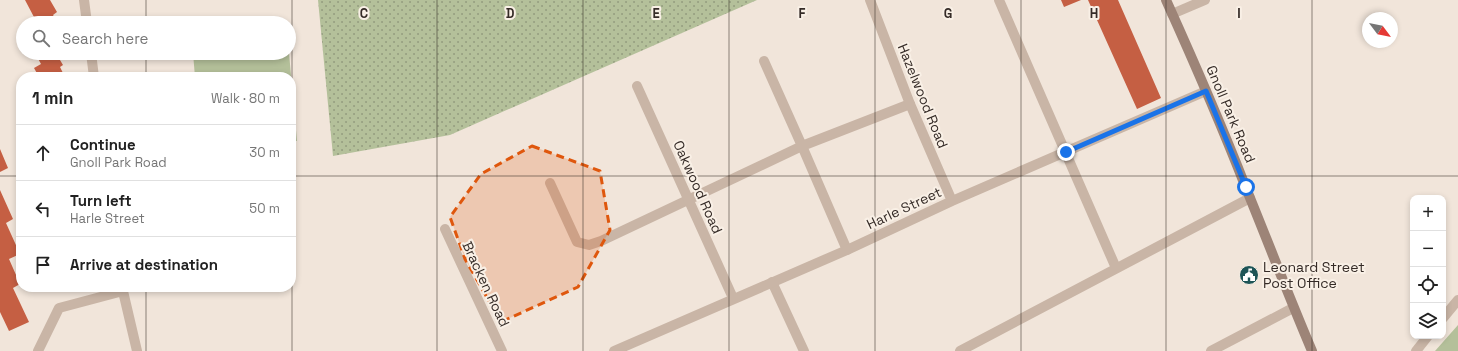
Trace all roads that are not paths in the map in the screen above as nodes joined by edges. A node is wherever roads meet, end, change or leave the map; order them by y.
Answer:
1 (84, 0) edge
2 (870, 0) edge
3 (999, 0) edge
4 (1166, 0) edge
5 (1205, 0) edge
6 (1172, 14) junction
7 (86, 16) edge
8 (92, 60) edge
9 (764, 61) dead end
10 (93, 72) edge
11 (637, 86) dead end
12 (1206, 91) junction
13 (910, 104) junction
14 (802, 146) junction
15 (1066, 152) junction
16 (550, 183) dead end
17 (1250, 198) junction
18 (688, 200) junction
19 (952, 201) junction
20 (445, 229) dead end
21 (847, 250) junction
22 (1116, 268) junction
23 (772, 282) junction
24 (112, 292) edge
25 (123, 292) edge
26 (733, 298) junction
27 (1458, 300) edge
28 (1293, 308) junction
29 (1446, 314) edge
30 (1426, 339) edge
31 (38, 351) edge
32 (136, 351) edge
33 (502, 351) edge
34 (614, 351) edge
35 (804, 351) edge
36 (960, 351) edge
37 (1211, 351) edge
38 (1312, 351) edge
39 (1416, 351) edge

1 - 7 street
2 - 13 street, Hazelwood Road
3 - 15 street
4 - 6 main road, Gnoll Park Road
5 - 6 street
6 - 12 main road, Gnoll Park Road
8 - 10 street
9 - 14 street
11 - 18 street, Oakwood Road
12 - 15 street, Harle Street
12 - 17 main road, Gnoll Park Road
13 - 14 street
13 - 19 street, Hazelwood Road
14 - 18 street
14 - 21 street
15 - 19 street, Harle Street
15 - 22 street
16 - 18 street
17 - 22 street
17 - 28 main road, Gnoll Park Road
18 - 26 street, Oakwood Road
19 - 21 street, Harle Street
20 - 33 street, Bracken Road
21 - 23 street, Harle Street
22 - 36 street
23 - 26 street, Harle Street
23 - 35 street
24 - 31 street
25 - 32 street
26 - 34 street, Harle Street
27 - 29 street
28 - 37 street
28 - 38 main road, Gnoll Park Road
30 - 39 street

